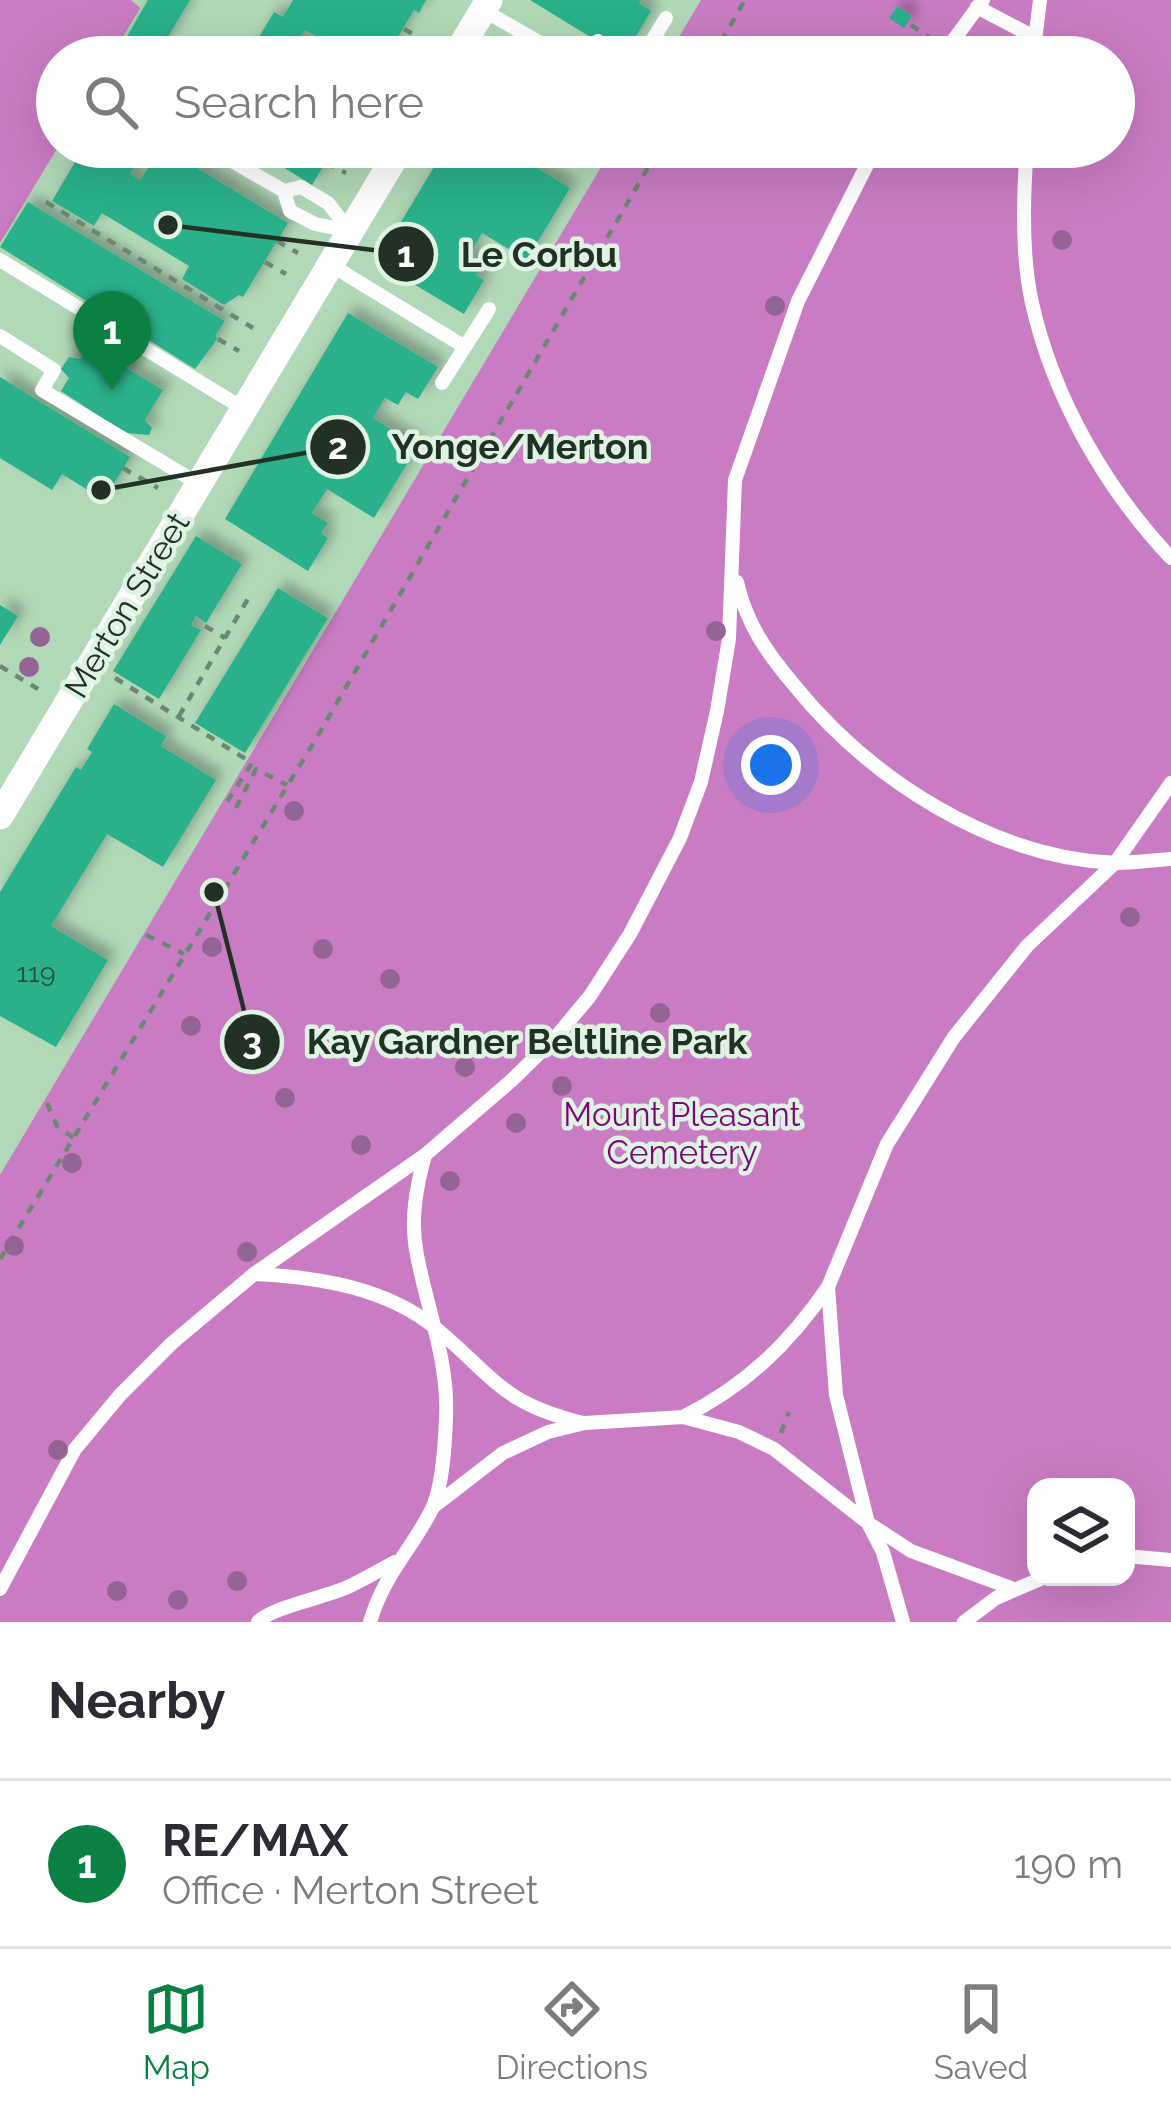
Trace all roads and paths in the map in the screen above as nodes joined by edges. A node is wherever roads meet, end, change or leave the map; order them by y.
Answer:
1 (745, 0) edge
2 (1040, 0) edge
3 (980, 3) edge
4 (486, 5) edge
5 (666, 18) dead end
6 (404, 29) dead end
7 (416, 36) edge
8 (468, 36) edge
9 (533, 36) edge
10 (655, 36) edge
11 (724, 36) edge
12 (956, 36) edge
13 (1032, 36) edge
14 (1034, 36) edge
15 (244, 168) edge
16 (336, 168) edge
17 (388, 168) edge
18 (648, 168) edge
19 (865, 168) edge
20 (1027, 168) edge
21 (346, 173) dead end
22 (284, 191) junction
23 (46, 202) dead end
24 (350, 231) junction
25 (277, 241) dead end
26 (298, 253) dead end
27 (0, 260) edge
28 (265, 262) dead end
29 (331, 265) junction
30 (286, 274) dead end
31 (489, 309) dead end
32 (253, 328) dead end
33 (0, 336) edge
34 (218, 339) dead end
35 (465, 347) junction
36 (239, 351) dead end
37 (442, 383) dead end
38 (244, 409) junction
39 (124, 468) dead end
40 (199, 484) junction
41 (158, 488) dead end
42 (1171, 558) edge
43 (734, 566) junction
44 (251, 592) dead end
45 (205, 626) dead end
46 (225, 638) junction
47 (108, 664) junction
48 (0, 666) edge
49 (38, 689) dead end
50 (179, 717) junction
51 (1171, 783) edge
52 (287, 785) junction
53 (0, 816) edge
54 (1171, 859) edge
55 (1115, 862) junction
56 (146, 935) dead end
57 (185, 954) junction
58 (47, 1103) dead end
59 (74, 1138) junction
60 (425, 1155) junction
61 (0, 1259) edge
62 (254, 1274) junction
63 (828, 1287) junction
64 (435, 1327) junction
65 (683, 1417) junction
66 (585, 1424) junction
67 (433, 1507) junction
68 (868, 1523) junction
69 (1135, 1557) edge
70 (1171, 1560) edge
71 (397, 1561) junction
72 (1027, 1583) edge
73 (1014, 1588) junction
74 (0, 1589) edge
75 (258, 1622) edge
76 (370, 1622) edge
77 (903, 1622) edge
78 (964, 1622) edge

1 - 11 path
2 - 14 lane
3 - 12 lane
3 - 13 lane
4 - 8 street
4 - 9 lane
5 - 10 lane
6 - 7 path
15 - 22 lane
16 - 21 path
17 - 24 street, Merton Street
18 - 52 path
19 - 43 lane
20 - 42 lane
22 - 24 lane
22 - 24 lane
23 - 32 path
24 - 29 street, Merton Street
25 - 26 path
27 - 38 lane
28 - 30 path
29 - 35 lane
29 - 38 street, Merton Street
31 - 35 lane
33 - 40 lane
34 - 36 path
35 - 37 lane
38 - 40 street, Merton Street
39 - 41 path
40 - 47 street, Merton Street
43 - 55 lane
43 - 60 lane
44 - 46 path
45 - 46 path
46 - 50 path
47 - 50 path
47 - 53 street, Merton Street
48 - 49 path
50 - 52 path
51 - 55 lane
52 - 57 path
54 - 55 lane
55 - 63 lane
56 - 57 path
57 - 59 path
58 - 59 path
59 - 61 path
60 - 62 lane
60 - 64 lane
62 - 64 lane
62 - 74 lane
63 - 65 lane
63 - 68 lane
64 - 66 lane
64 - 67 lane
65 - 66 lane
65 - 68 lane
66 - 67 lane
67 - 71 lane
68 - 73 lane
68 - 77 lane
69 - 70 lane
71 - 75 lane
71 - 76 lane
72 - 73 lane
73 - 78 lane

